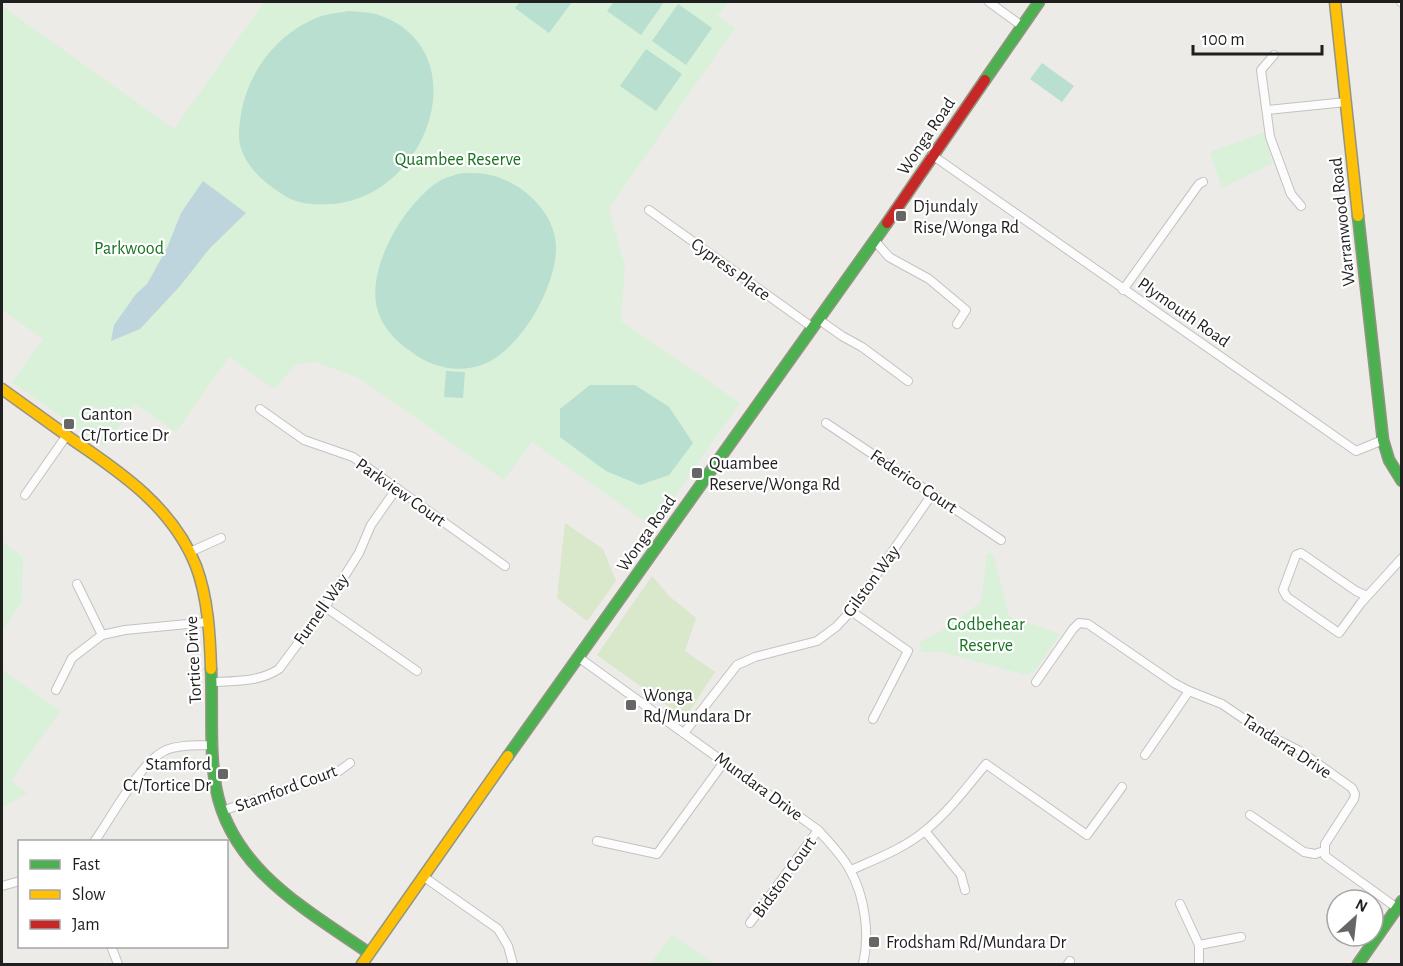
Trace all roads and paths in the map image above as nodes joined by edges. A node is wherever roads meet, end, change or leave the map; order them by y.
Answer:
1 (988, 2) edge
2 (1039, 2) edge
3 (1335, 2) edge
4 (1022, 26) junction
5 (1274, 55) dead end
6 (1346, 102) junction
7 (1268, 110) junction
8 (932, 155) junction
9 (1203, 182) dead end
10 (1301, 206) dead end
11 (649, 210) dead end
12 (875, 241) junction
13 (1123, 290) junction
14 (815, 323) junction
15 (957, 324) dead end
16 (908, 381) dead end
17 (2, 389) edge
18 (260, 409) dead end
19 (826, 423) dead end
20 (68, 435) junction
21 (1383, 440) junction
22 (1401, 481) edge
23 (397, 488) junction
24 (933, 493) junction
25 (25, 495) dead end
26 (221, 538) dead end
27 (1001, 540) dead end
28 (190, 552) junction
29 (1401, 558) edge
30 (506, 566) dead end
31 (77, 584) dead end
32 (1367, 596) junction
33 (325, 607) junction
34 (851, 611) junction
35 (208, 622) junction
36 (102, 634) junction
37 (578, 657) junction
38 (417, 671) dead end
39 (1036, 681) dead end
40 (212, 682) junction
41 (56, 690) dead end
42 (1189, 692) junction
43 (873, 719) dead end
44 (684, 733) junction
45 (213, 745) junction
46 (1145, 755) dead end
47 (724, 762) junction
48 (350, 763) dead end
49 (1122, 787) dead end
50 (222, 811) junction
51 (1250, 815) dead end
52 (818, 830) junction
53 (925, 831) junction
54 (95, 840) edge
55 (597, 841) dead end
56 (1324, 851) junction
57 (851, 870) junction
58 (424, 877) junction
59 (18, 882) edge
60 (2, 886) edge
61 (965, 890) dead end
62 (1180, 904) dead end
63 (1399, 905) edge
64 (750, 923) dead end
65 (1241, 937) dead end
66 (1199, 945) junction
67 (112, 948) edge
68 (369, 953) junction
69 (118, 964) edge
70 (362, 964) edge
71 (513, 964) edge
72 (864, 964) edge
73 (1199, 964) edge
74 (1358, 964) edge

1 - 4 street
2 - 4 main road, Wonga Road
3 - 6 main road, Warranwood Road
4 - 8 main road, Wonga Road
5 - 7 street
6 - 7 street
6 - 21 main road, Warranwood Road
7 - 10 street
8 - 12 main road, Wonga Road
8 - 13 street, Plymouth Road
9 - 13 street
11 - 14 street, Cypress Place
12 - 14 main road, Wonga Road
12 - 15 street
13 - 21 street, Plymouth Road
14 - 16 street, Cypress Place
14 - 37 main road, Wonga Road
17 - 20 main road, Tortice Drive
18 - 23 street, Parkview Court
19 - 24 street, Federico Court
20 - 25 street
20 - 28 main road, Tortice Drive
21 - 22 main road
23 - 30 street, Parkview Court
23 - 33 street, Furnell Way
24 - 27 street, Federico Court
24 - 34 street, Gilston Way
26 - 28 street
28 - 35 main road, Tortice Drive
29 - 32 street
31 - 36 street
32 - 32 street
33 - 38 street
33 - 40 street, Furnell Way
34 - 43 street
34 - 44 street, Gilston Way
35 - 36 street
35 - 40 main road, Tortice Drive
36 - 41 street
37 - 44 street, Mundara Drive
37 - 58 main road, Wonga Road
39 - 42 street, Tandarra Drive
40 - 45 main road, Tortice Drive
42 - 46 street
42 - 56 street, Tandarra Drive
44 - 47 street, Mundara Drive
45 - 50 main road, Tortice Drive
45 - 54 street
47 - 52 street, Mundara Drive
47 - 55 street
48 - 50 street, Stamford Court
49 - 53 street
50 - 68 main road, Tortice Drive
51 - 56 street
52 - 57 street, Mundara Drive
52 - 64 street, Bidston Court
53 - 57 street
53 - 61 street
56 - 63 street
57 - 72 street, Mundara Drive
58 - 68 main road, Wonga Road
58 - 71 street
59 - 60 street
62 - 66 street
63 - 74 main road
65 - 66 street
66 - 73 street
67 - 69 street
68 - 70 main road, Wonga Road

